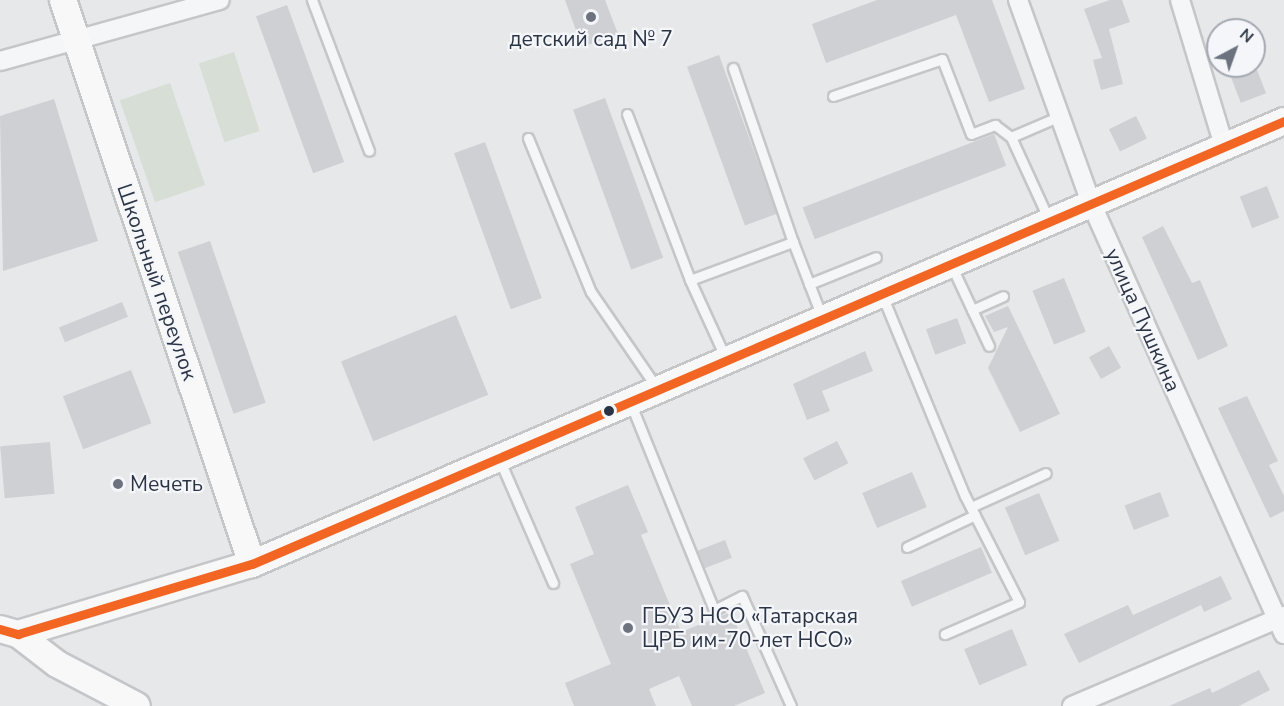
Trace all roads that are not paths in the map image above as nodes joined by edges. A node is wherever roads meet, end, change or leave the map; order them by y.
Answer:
1 (63, 0) edge
2 (220, 0) edge
3 (312, 0) edge
4 (1018, 0) edge
5 (1180, 0) edge
6 (75, 39) junction
7 (0, 61) edge
8 (733, 68) dead end
9 (833, 96) dead end
10 (627, 114) dead end
11 (1059, 116) junction
12 (1284, 121) edge
13 (1011, 136) junction
14 (528, 138) dead end
15 (1224, 146) junction
16 (369, 151) dead end
17 (1092, 205) junction
18 (1050, 223) junction
19 (793, 242) junction
20 (876, 257) dead end
21 (951, 265) junction
22 (690, 280) junction
23 (809, 284) junction
24 (882, 295) junction
25 (1003, 296) dead end
26 (972, 310) junction
27 (823, 320) junction
28 (989, 346) dead end
29 (727, 361) junction
30 (658, 390) junction
31 (630, 402) junction
32 (499, 458) junction
33 (1046, 473) dead end
34 (973, 511) junction
35 (907, 547) dead end
36 (252, 564) junction
37 (553, 583) dead end
38 (1282, 623) edge
39 (9, 631) edge
40 (945, 634) dead end
41 (137, 706) edge
42 (791, 706) edge
43 (1072, 706) edge

1 - 6 street, Школьный переулок
2 - 6 street
3 - 16 lane
4 - 11 street, улица Пушкина
5 - 15 street
6 - 7 street
6 - 36 street, Школьный переулок
8 - 19 lane
9 - 13 lane
10 - 22 lane
11 - 13 lane
11 - 17 street, улица Пушкина
12 - 15 street
13 - 18 lane
14 - 30 lane
15 - 17 street
17 - 18 street
17 - 38 street, улица Пушкина
18 - 21 street
19 - 22 lane
19 - 23 lane
20 - 23 lane
21 - 24 street
21 - 26 lane
22 - 29 lane
23 - 27 lane
24 - 27 street
24 - 34 lane
25 - 26 lane
26 - 28 lane
27 - 29 street
29 - 30 street
30 - 31 street
31 - 32 street
31 - 42 lane
32 - 36 street
32 - 37 lane
33 - 34 lane
34 - 35 lane
34 - 40 lane
36 - 39 street
38 - 43 street
39 - 41 street

